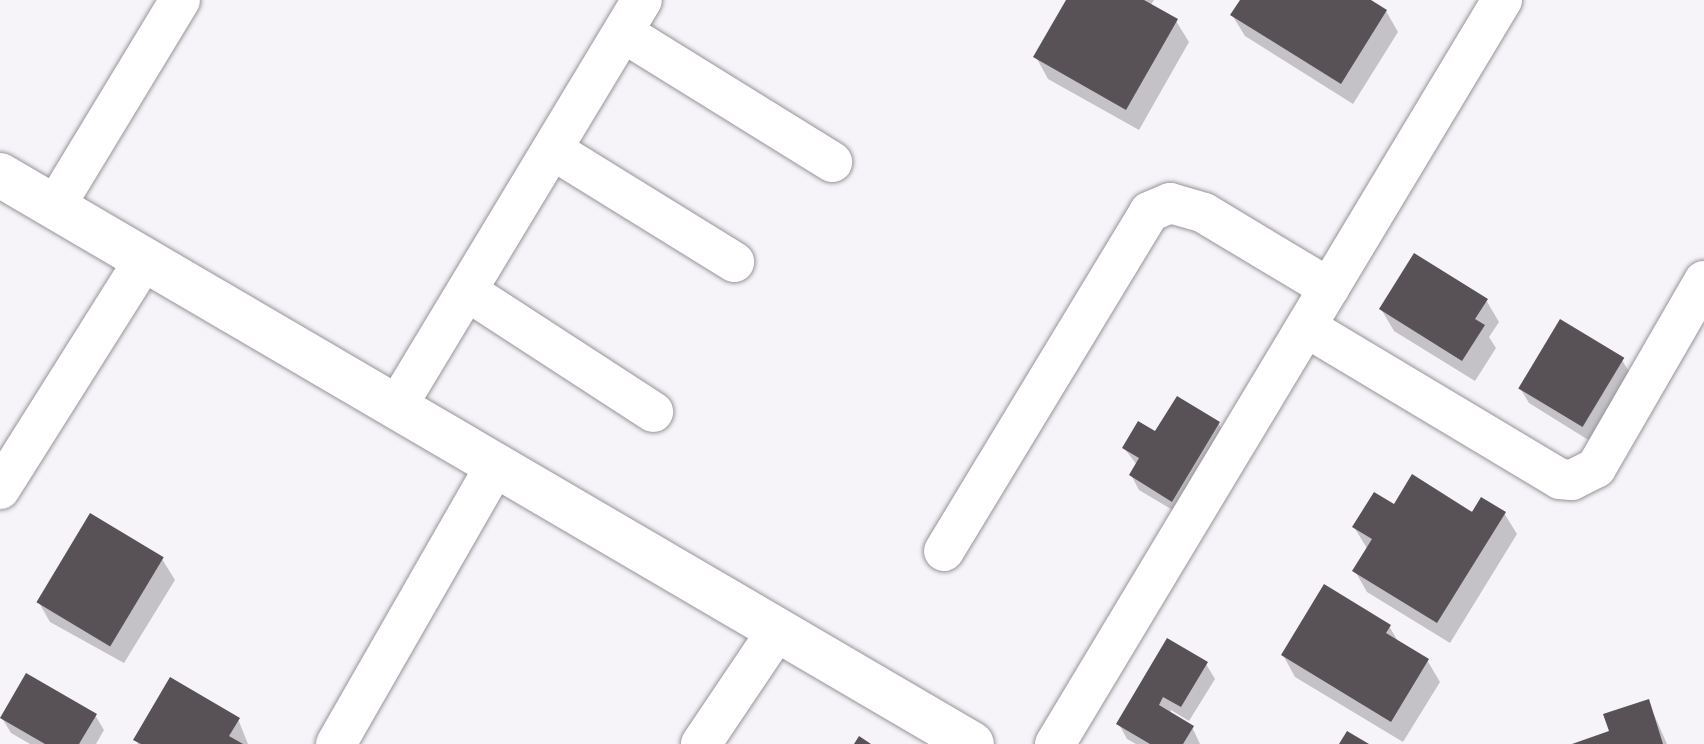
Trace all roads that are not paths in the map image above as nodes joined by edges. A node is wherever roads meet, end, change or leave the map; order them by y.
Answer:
1 (180, 0) edge
2 (1500, 1) edge
3 (633, 16) edge
4 (553, 150) junction
5 (832, 162) dead end
6 (0, 175) edge
7 (54, 208) junction
8 (144, 260) junction
9 (734, 262) dead end
10 (1704, 281) edge
11 (1329, 288) junction
12 (467, 291) junction
13 (1306, 327) junction
14 (397, 406) junction
15 (653, 412) dead end
16 (494, 468) junction
17 (0, 489) edge
18 (944, 551) dead end
19 (777, 631) junction
20 (336, 744) edge
21 (701, 744) edge
22 (972, 744) edge
23 (1055, 744) edge

1 - 7 street
2 - 11 street
3 - 4 street
3 - 5 street
4 - 9 street
4 - 12 street
6 - 7 main road
7 - 8 main road
8 - 14 main road
8 - 17 street
10 - 13 street
11 - 13 street
11 - 18 street
12 - 14 street
12 - 15 street
13 - 23 street
14 - 16 main road
16 - 19 main road
16 - 20 street
19 - 21 street
19 - 22 main road

